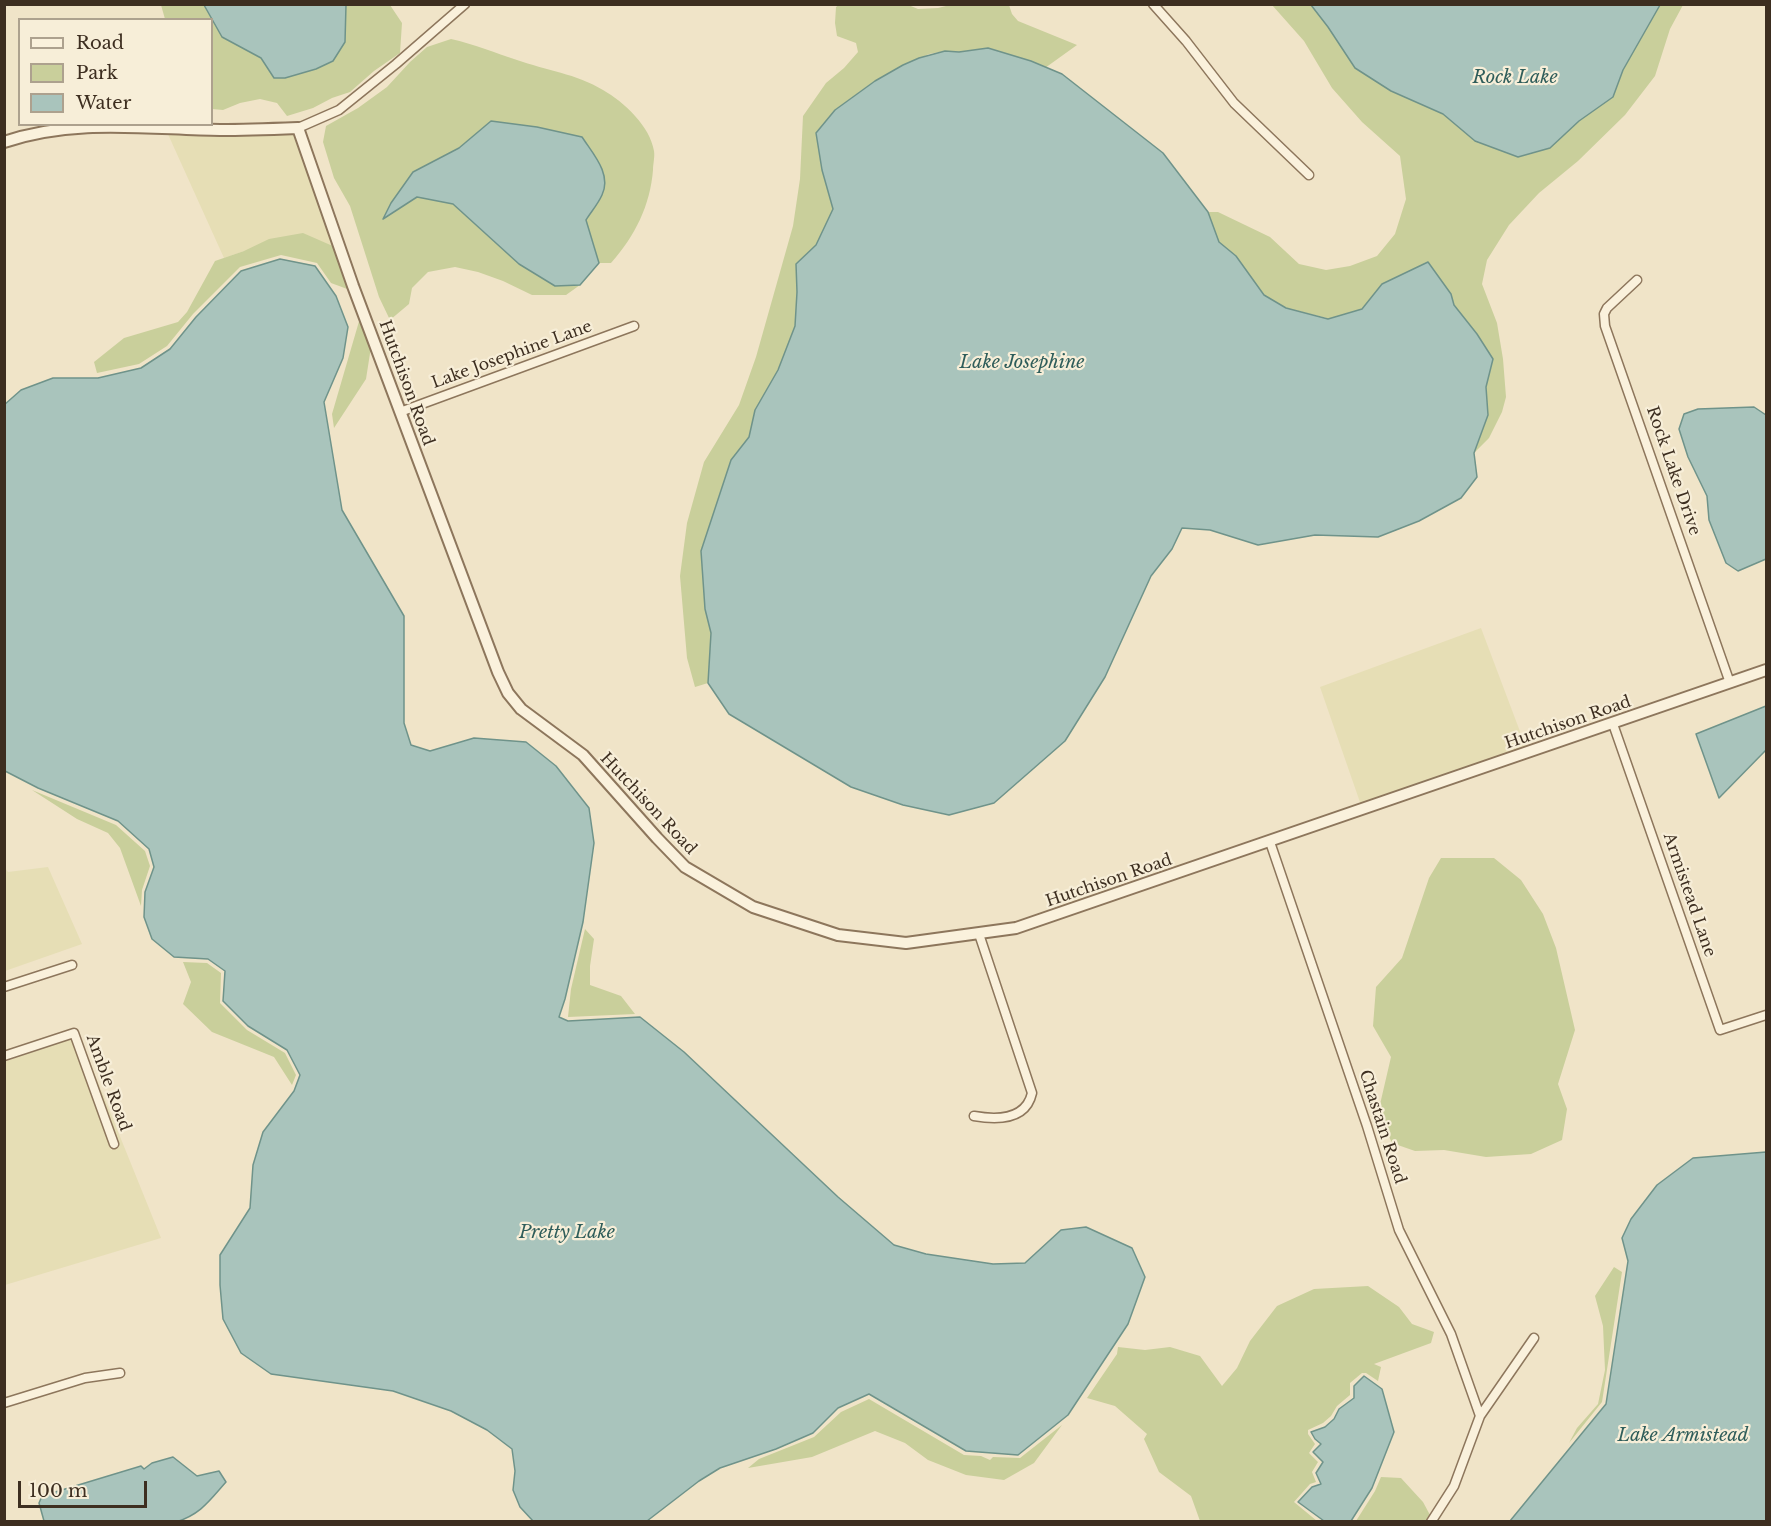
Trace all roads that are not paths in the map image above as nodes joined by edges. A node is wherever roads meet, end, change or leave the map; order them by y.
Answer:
1 (465, 4) edge
2 (1153, 4) edge
3 (96, 126) edge
4 (138, 126) edge
5 (298, 128) junction
6 (4, 142) edge
7 (1309, 175) dead end
8 (1637, 280) dead end
9 (634, 326) dead end
10 (400, 412) junction
11 (1767, 670) edge
12 (1730, 682) junction
13 (1613, 724) junction
14 (1270, 842) junction
15 (979, 934) junction
16 (72, 965) dead end
17 (4, 987) edge
18 (1767, 1015) edge
19 (4, 1056) edge
20 (974, 1116) dead end
21 (114, 1144) dead end
22 (1534, 1338) dead end
23 (120, 1373) dead end
24 (4, 1403) edge
25 (1480, 1416) junction
26 (1431, 1521) edge

1 - 5 street
2 - 7 street
3 - 6 street
4 - 5 street
5 - 10 street, Hutchison Road
8 - 12 street, Rock Lake Drive
9 - 10 street, Lake Josephine Lane
10 - 15 street, Hutchison Road
11 - 12 street, Hutchison Road
12 - 13 street, Hutchison Road
13 - 14 street, Hutchison Road
13 - 18 street, Armistead Lane
14 - 15 street, Hutchison Road
14 - 25 street, Chastain Road
15 - 20 street
16 - 17 street
19 - 21 street, Amble Road
22 - 25 street
23 - 24 street
25 - 26 street

